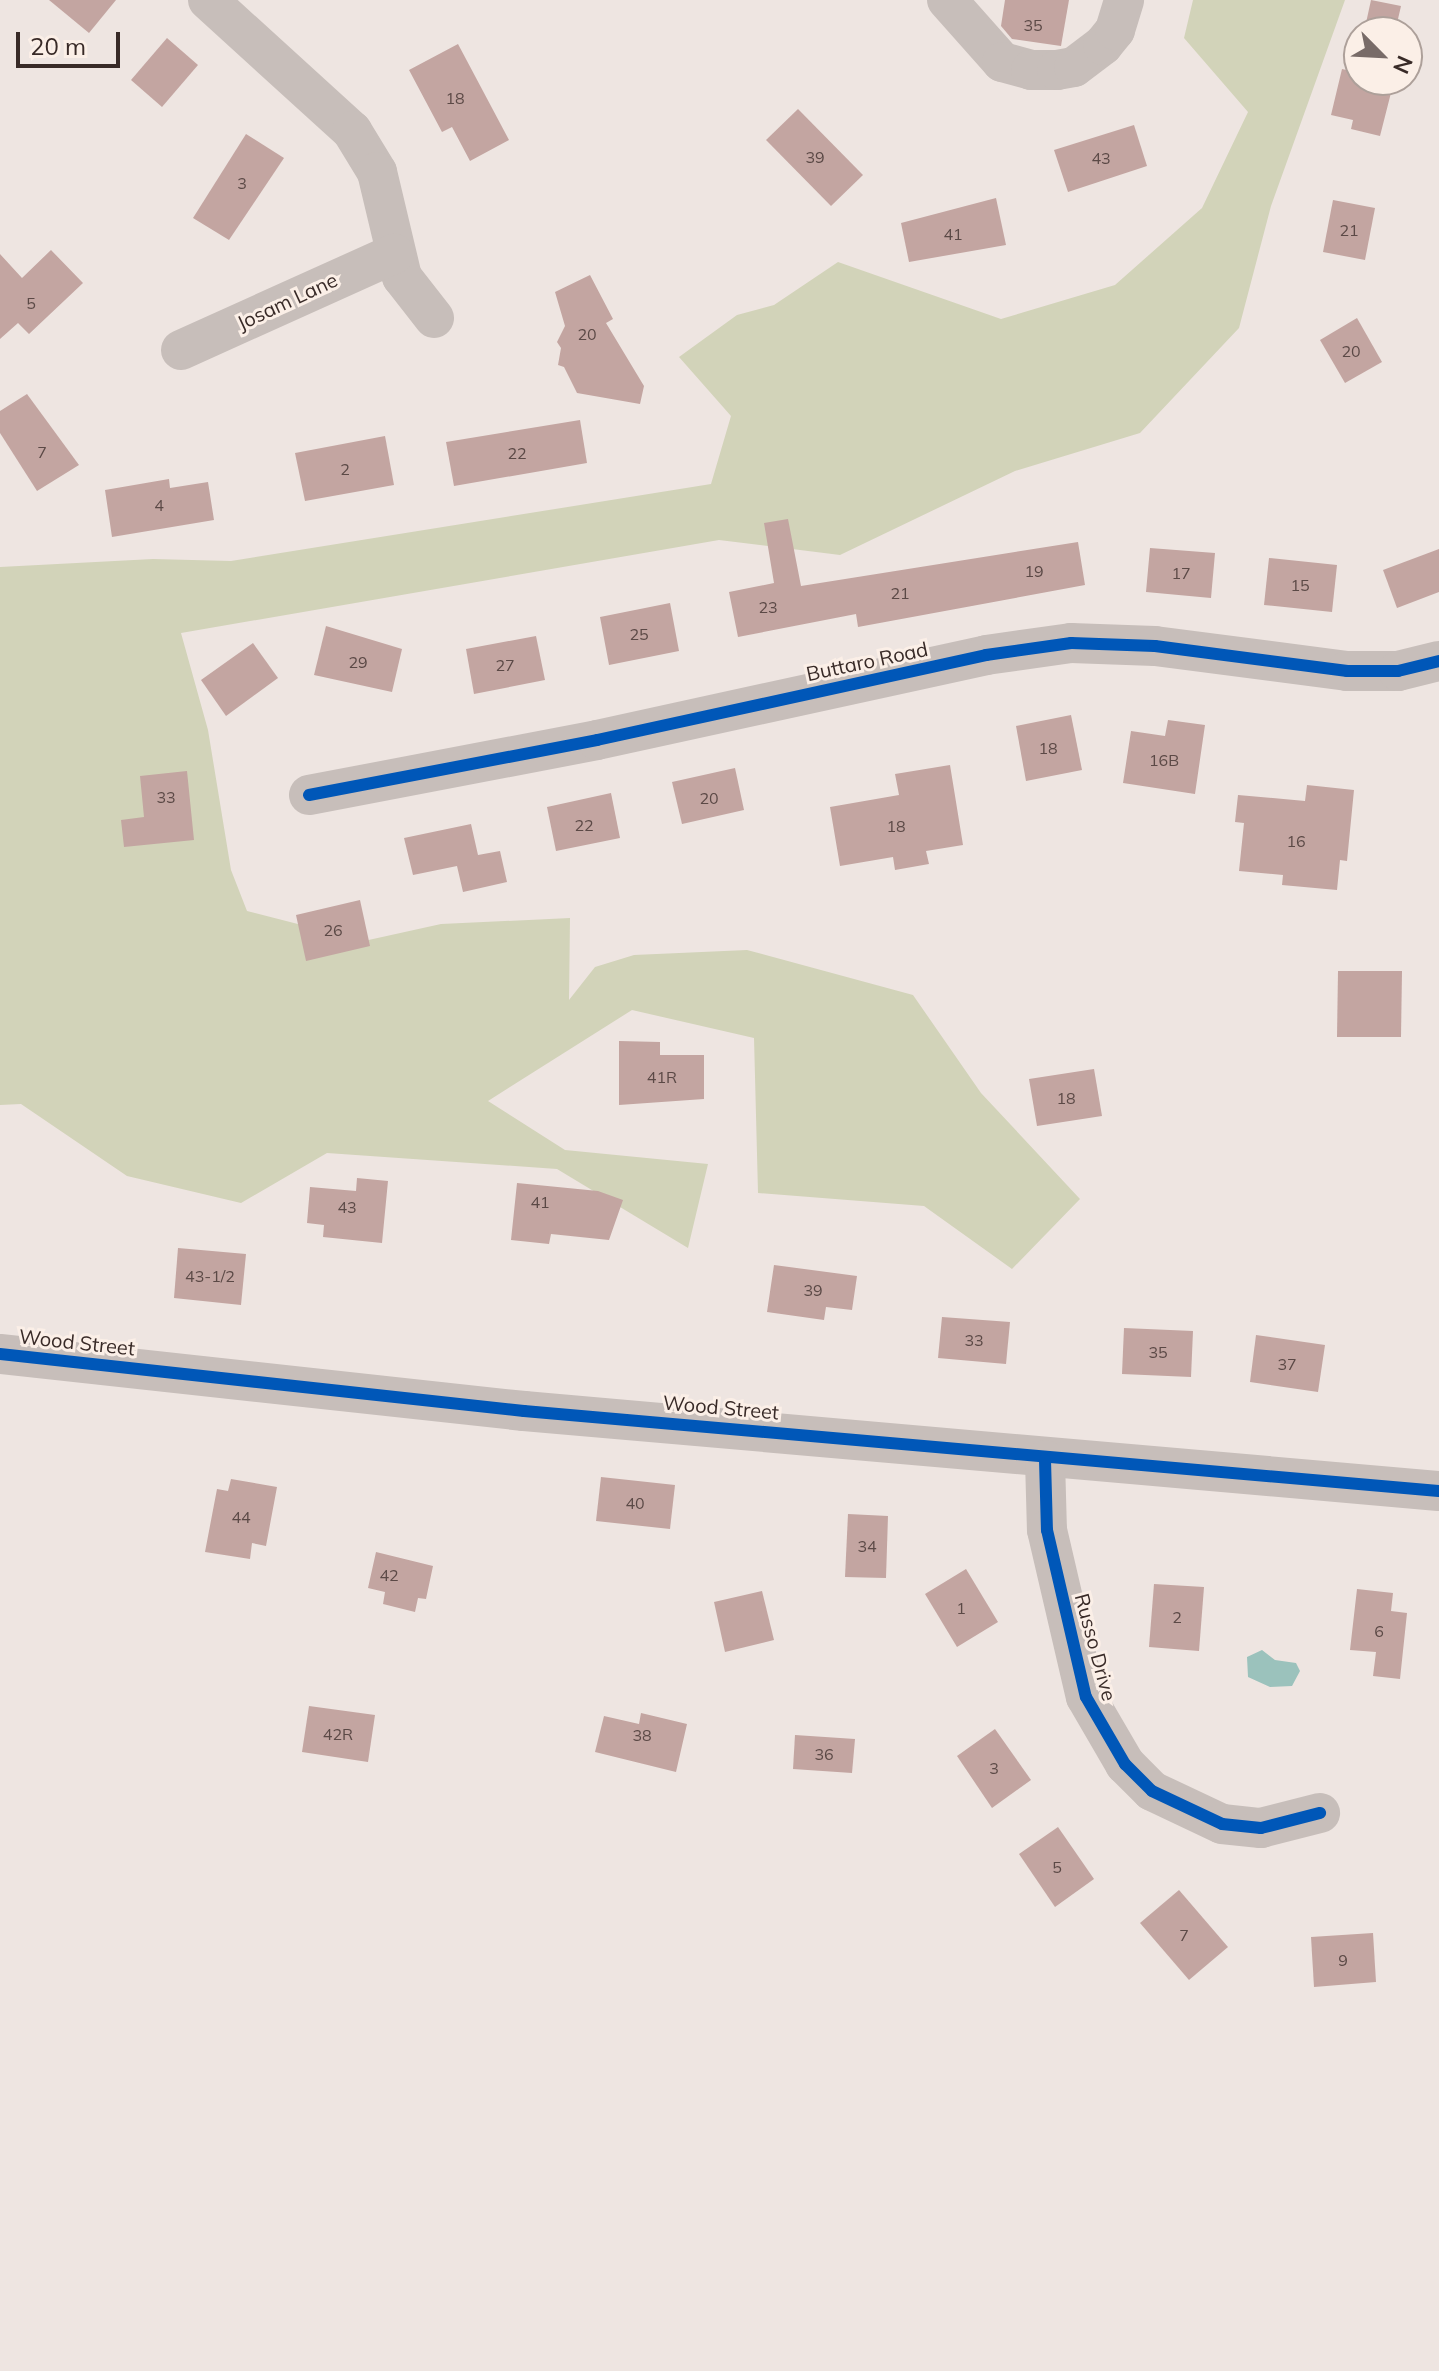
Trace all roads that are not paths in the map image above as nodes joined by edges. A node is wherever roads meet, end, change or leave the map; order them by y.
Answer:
1 (208, 0) edge
2 (947, 0) edge
3 (1124, 0) edge
4 (394, 254) junction
5 (434, 318) dead end
6 (181, 350) dead end
7 (1439, 661) edge
8 (309, 795) dead end
9 (0, 1354) edge
10 (1045, 1460) junction
11 (1439, 1491) edge
12 (1320, 1813) dead end

1 - 4 street
2 - 3 street
4 - 5 street
4 - 6 street, Josam Lane
7 - 8 street, Buttaro Road
9 - 10 street, Wood Street
10 - 11 street, Wood Street
10 - 12 street, Russo Drive

